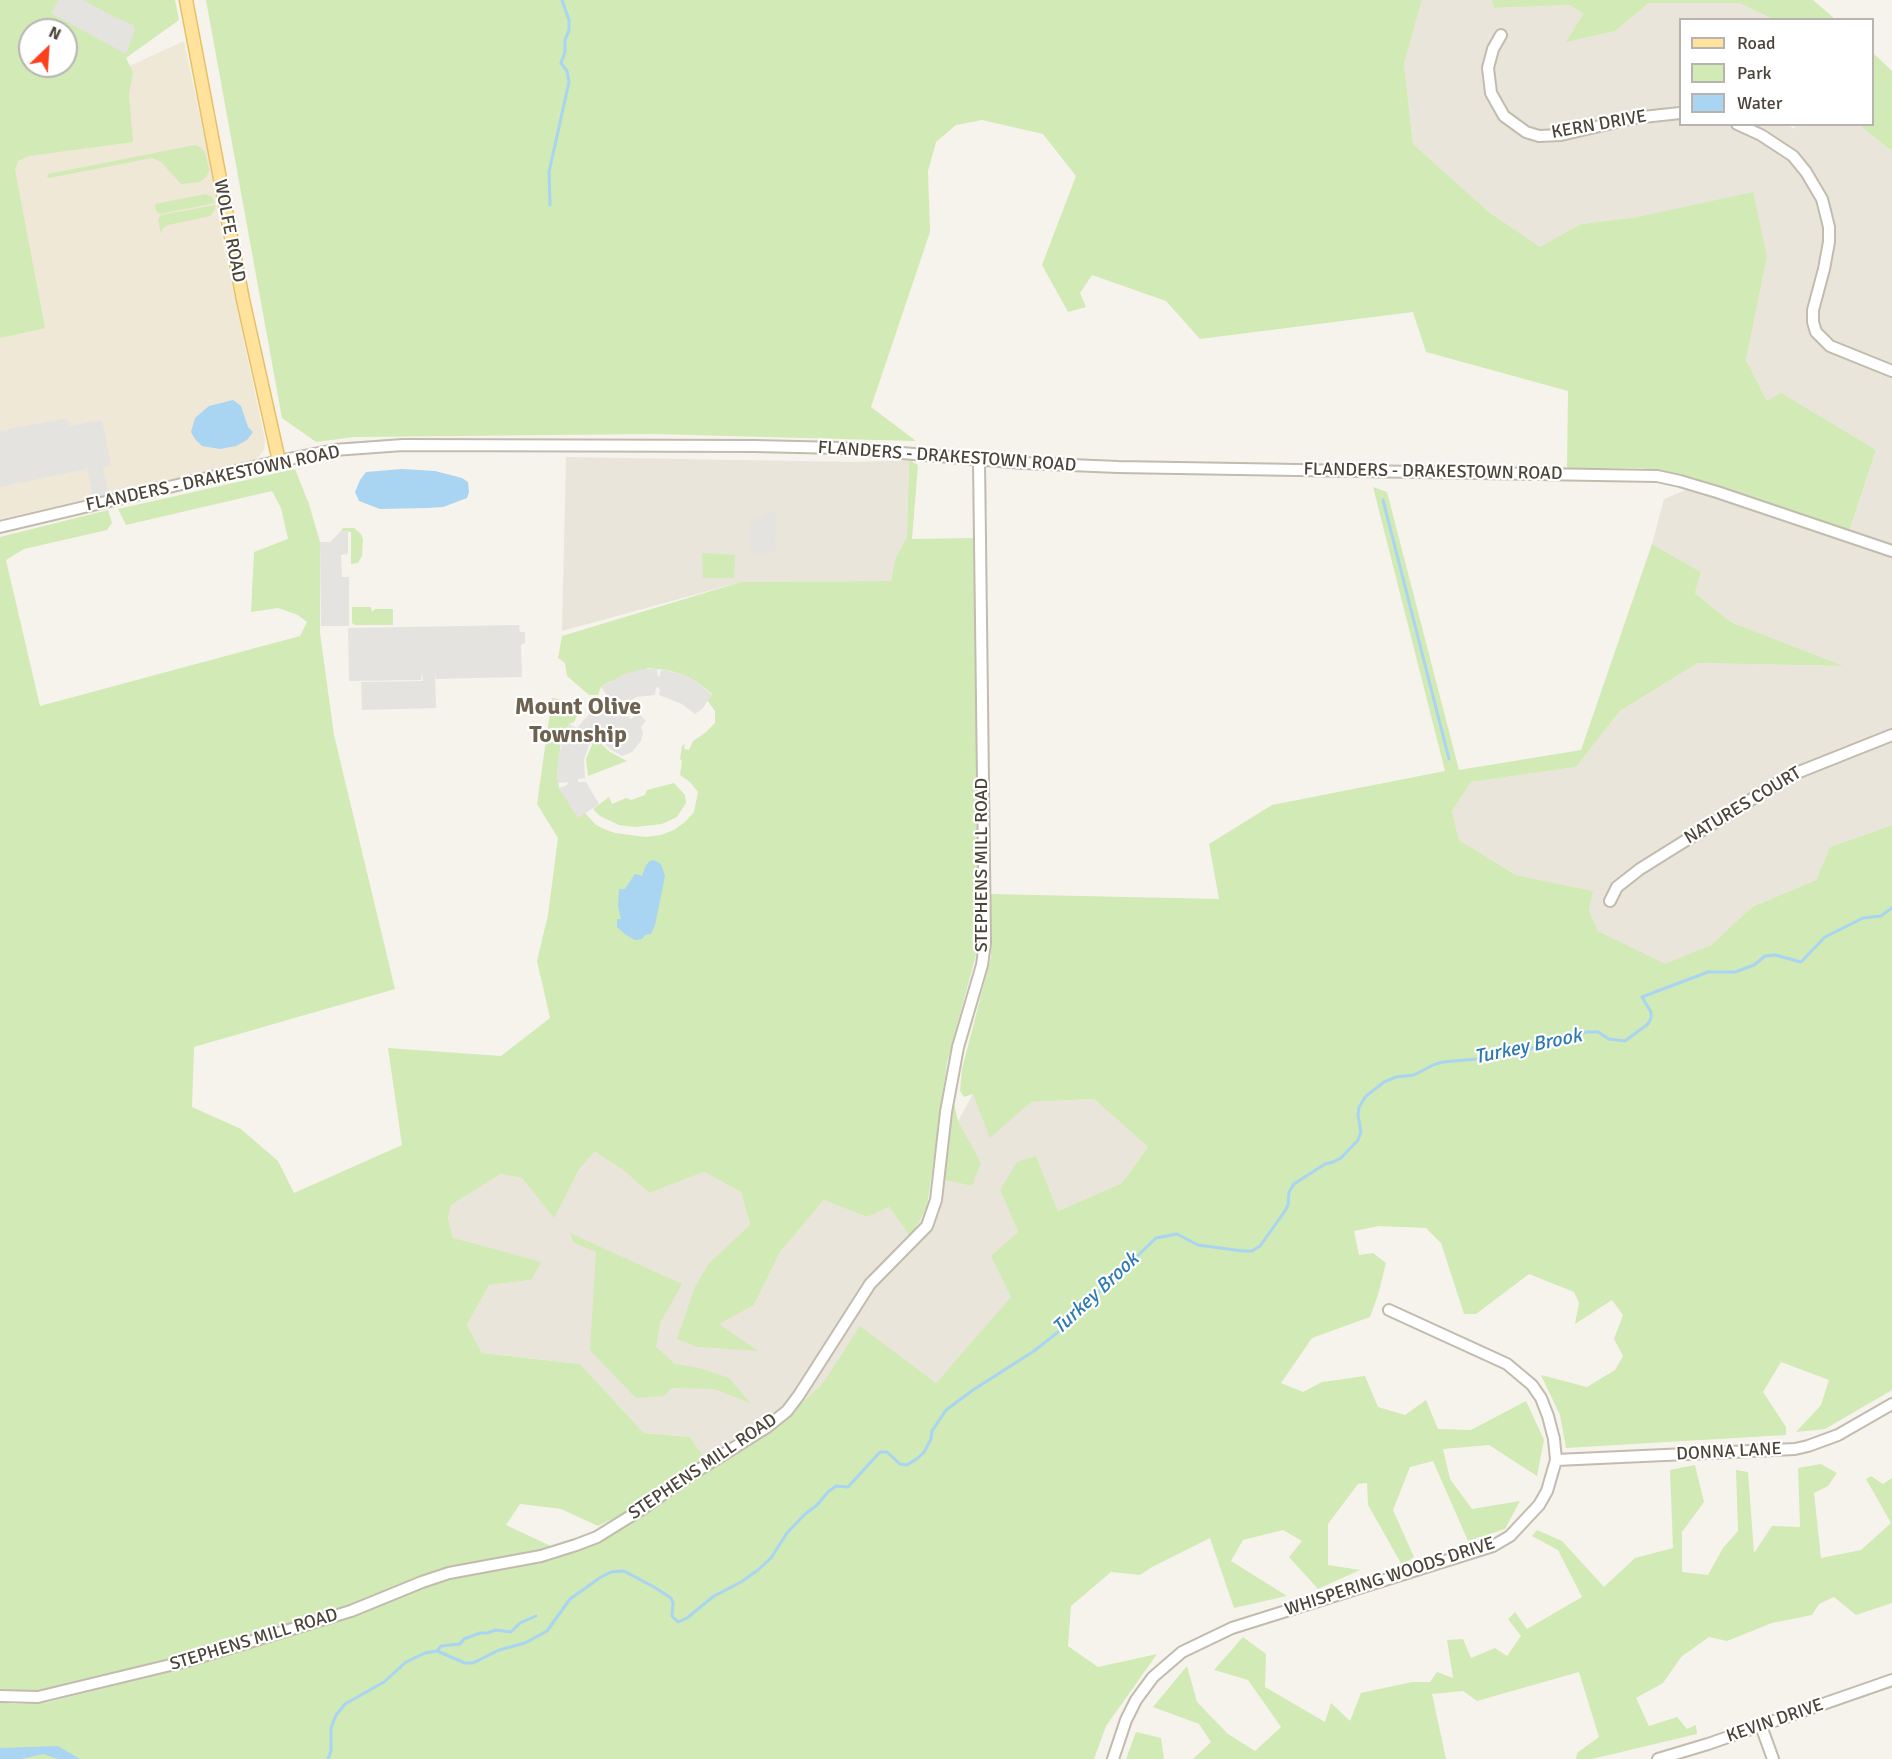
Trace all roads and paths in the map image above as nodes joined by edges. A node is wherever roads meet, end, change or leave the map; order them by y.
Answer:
1 (186, 0) edge
2 (1501, 35) dead end
3 (1679, 113) edge
4 (1741, 126) edge
5 (1892, 371) edge
6 (980, 460) junction
7 (279, 461) junction
8 (0, 527) edge
9 (1892, 551) edge
10 (1892, 735) edge
11 (1610, 901) dead end
12 (1389, 1310) dead end
13 (1892, 1404) edge
14 (1556, 1460) junction
15 (1892, 1680) edge
16 (0, 1696) edge
17 (1761, 1726) junction
18 (1113, 1759) edge
19 (1658, 1759) edge
20 (1773, 1759) edge

1 - 7 main road, WOLFE ROAD
2 - 3 street, KERN DRIVE
4 - 5 street
6 - 7 street, FLANDERS - DRAKESTOWN ROAD
6 - 9 street, FLANDERS - DRAKESTOWN ROAD
6 - 16 street, STEPHENS MILL ROAD
7 - 8 street, FLANDERS - DRAKESTOWN ROAD
10 - 11 street, NATURES COURT
12 - 14 street, WHISPERING WOODS DRIVE
13 - 14 street, DONNA LANE
14 - 18 street, WHISPERING WOODS DRIVE
15 - 17 street, KEVIN DRIVE
17 - 19 street, KEVIN DRIVE
17 - 20 street

